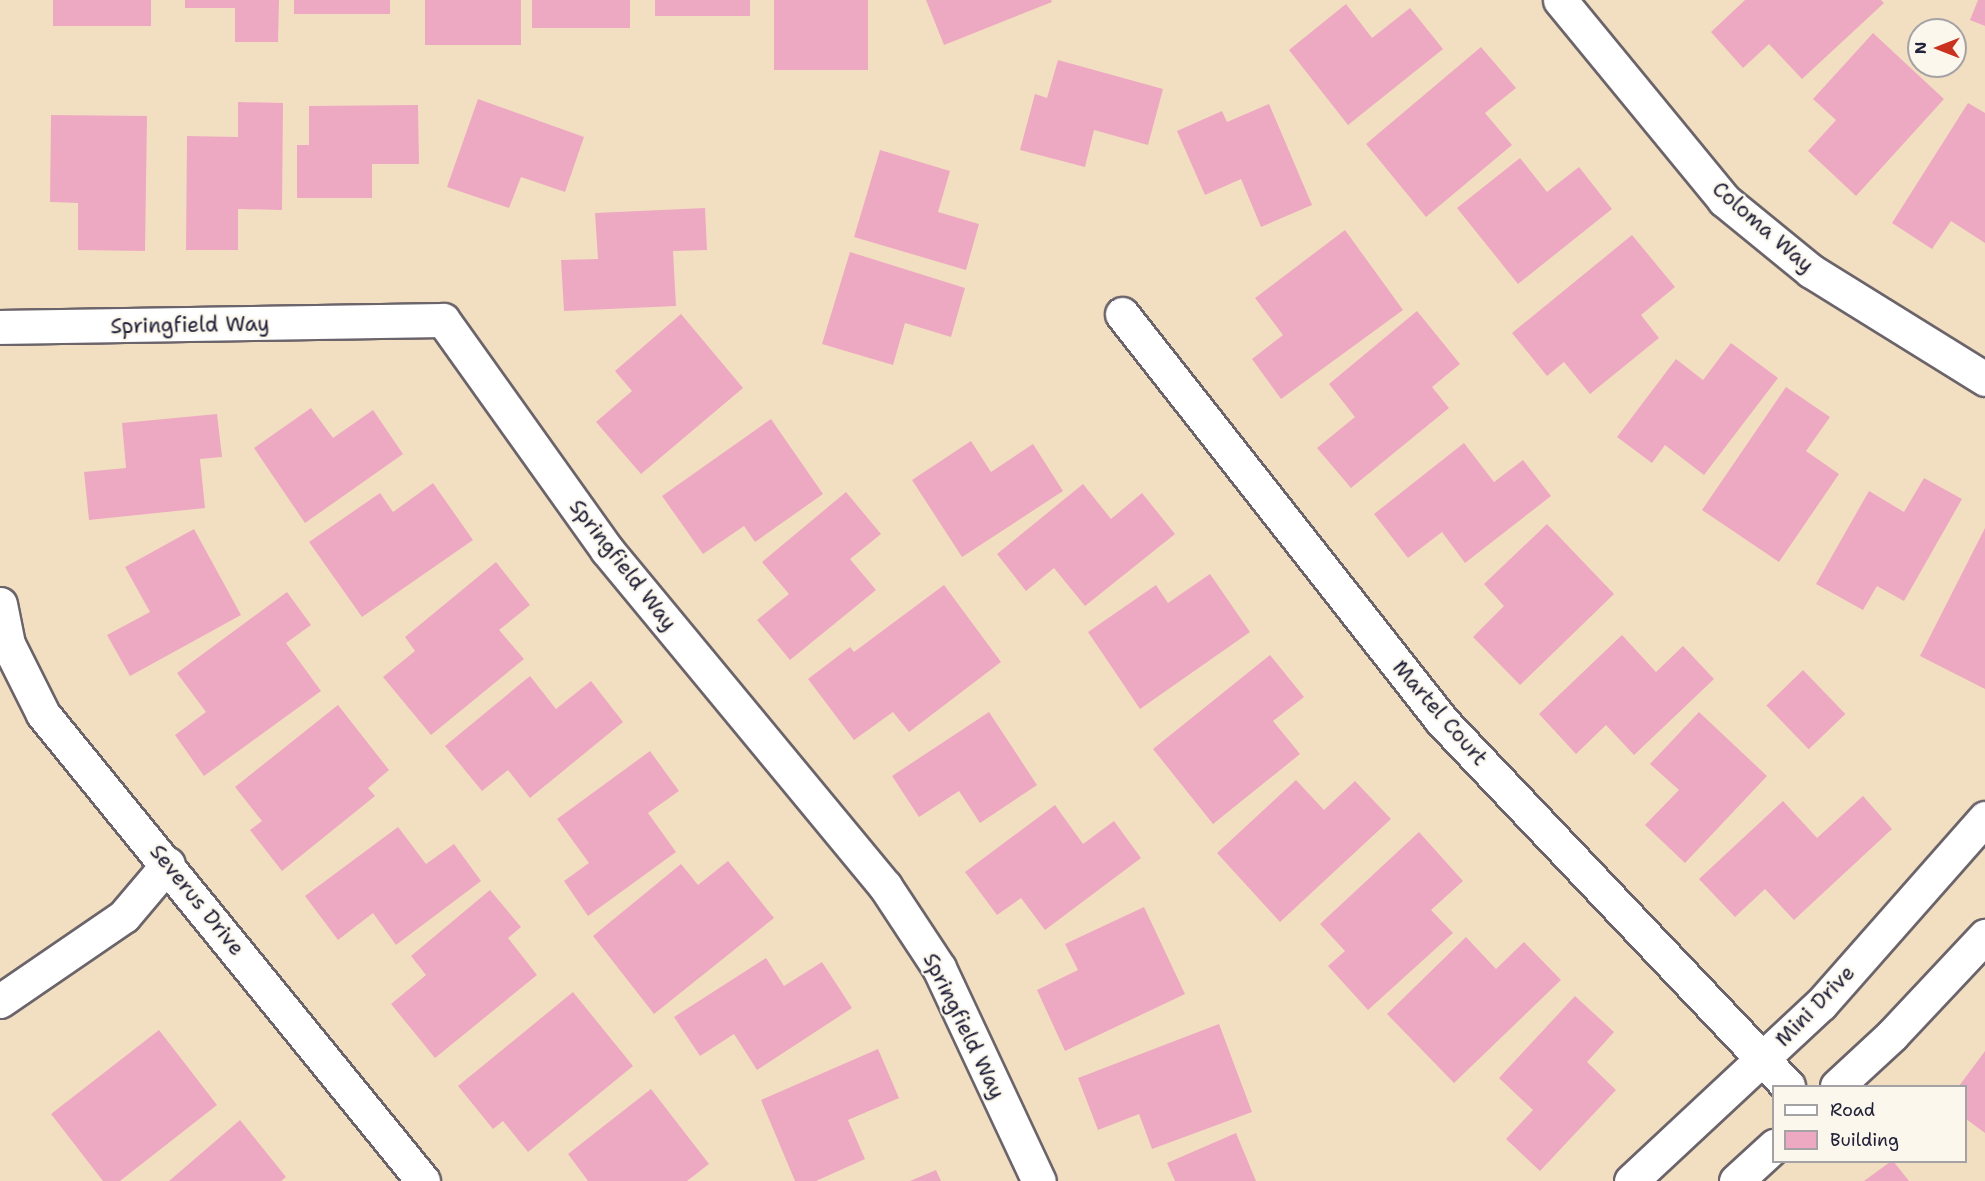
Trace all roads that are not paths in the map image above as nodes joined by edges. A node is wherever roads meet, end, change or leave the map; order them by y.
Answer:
1 (1560, 0) edge
2 (1122, 314) dead end
3 (0, 327) edge
4 (1985, 379) edge
5 (0, 604) edge
6 (1985, 818) edge
7 (168, 864) junction
8 (1985, 936) edge
9 (0, 1001) edge
10 (1764, 1058) junction
11 (1787, 1085) edge
12 (1838, 1085) edge
13 (1772, 1147) edge
14 (423, 1181) edge
15 (1038, 1181) edge
16 (1631, 1181) edge
17 (1736, 1181) edge

1 - 4 street, Coloma Way
2 - 10 street, Martel Court
3 - 15 street, Springfield Way
5 - 7 street, Severus Drive
6 - 10 street, Mini Drive
7 - 9 street
7 - 14 street, Severus Drive
8 - 12 street
10 - 11 street, Martel Court
10 - 16 street, Mini Drive
13 - 17 street

